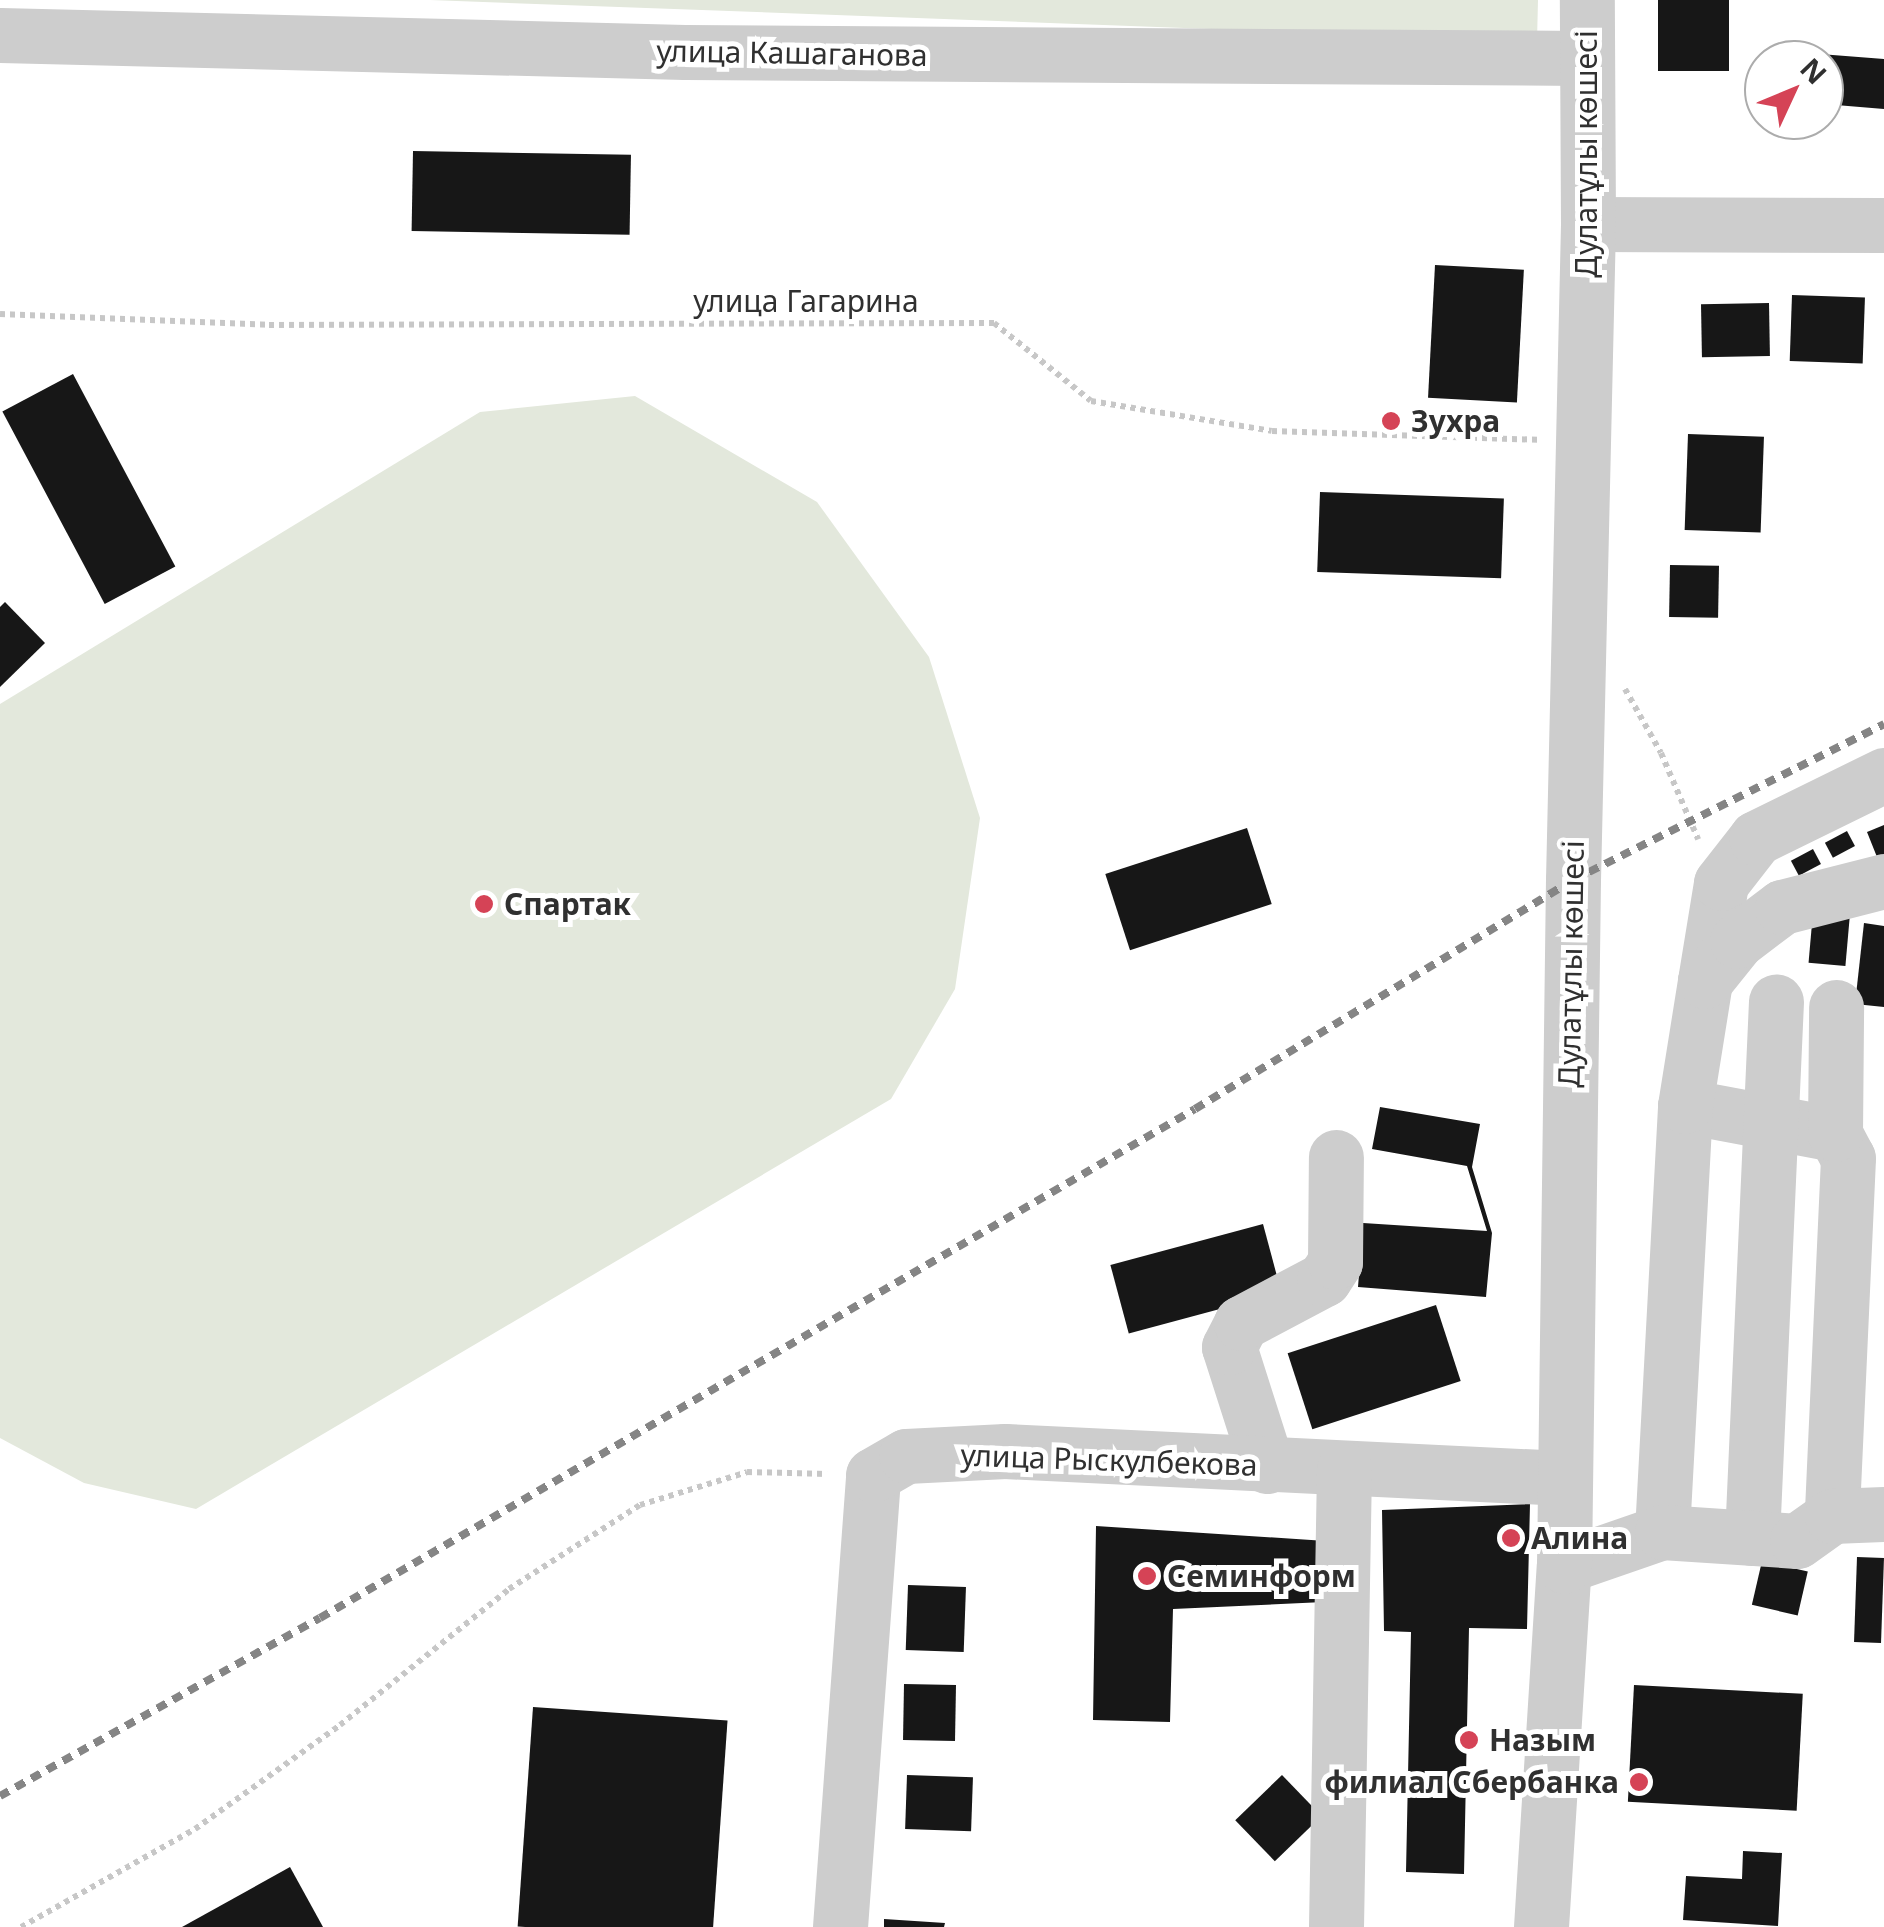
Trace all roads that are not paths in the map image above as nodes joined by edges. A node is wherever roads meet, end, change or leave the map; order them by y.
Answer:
1 (1587, 0) edge
2 (0, 35) edge
3 (1585, 58) junction
4 (1588, 224) junction
5 (1884, 225) edge
6 (1884, 775) edge
7 (1884, 882) edge
8 (1706, 981) junction
9 (1776, 1002) dead end
10 (1836, 1008) dead end
11 (1685, 1106) junction
12 (1772, 1122) junction
13 (1836, 1134) junction
14 (1336, 1157) dead end
15 (1267, 1466) junction
16 (1344, 1469) junction
17 (1564, 1478) junction
18 (1858, 1515) edge
19 (1662, 1532) junction
20 (1752, 1538) junction
21 (1564, 1566) junction
22 (840, 1927) edge
23 (1336, 1927) edge
24 (1541, 1927) edge

1 - 3 street, Дулатұлы көшесі
2 - 3 street, улица Кашаганова
3 - 4 street, Дулатұлы көшесі
4 - 5 street
4 - 17 street, Дулатұлы көшесі
6 - 8 street
7 - 8 street
8 - 11 street
9 - 12 street
10 - 13 street
11 - 12 street
11 - 19 street
12 - 13 street
12 - 20 street
13 - 18 street
14 - 15 street
15 - 16 street, улица Рыскулбекова
15 - 22 street, улица Рыскулбекова
16 - 17 street, улица Рыскулбекова
16 - 23 street
17 - 21 street, Дулатұлы көшесі
18 - 20 street
19 - 20 street
19 - 21 street
21 - 24 street, Дулатұлы көшесі

